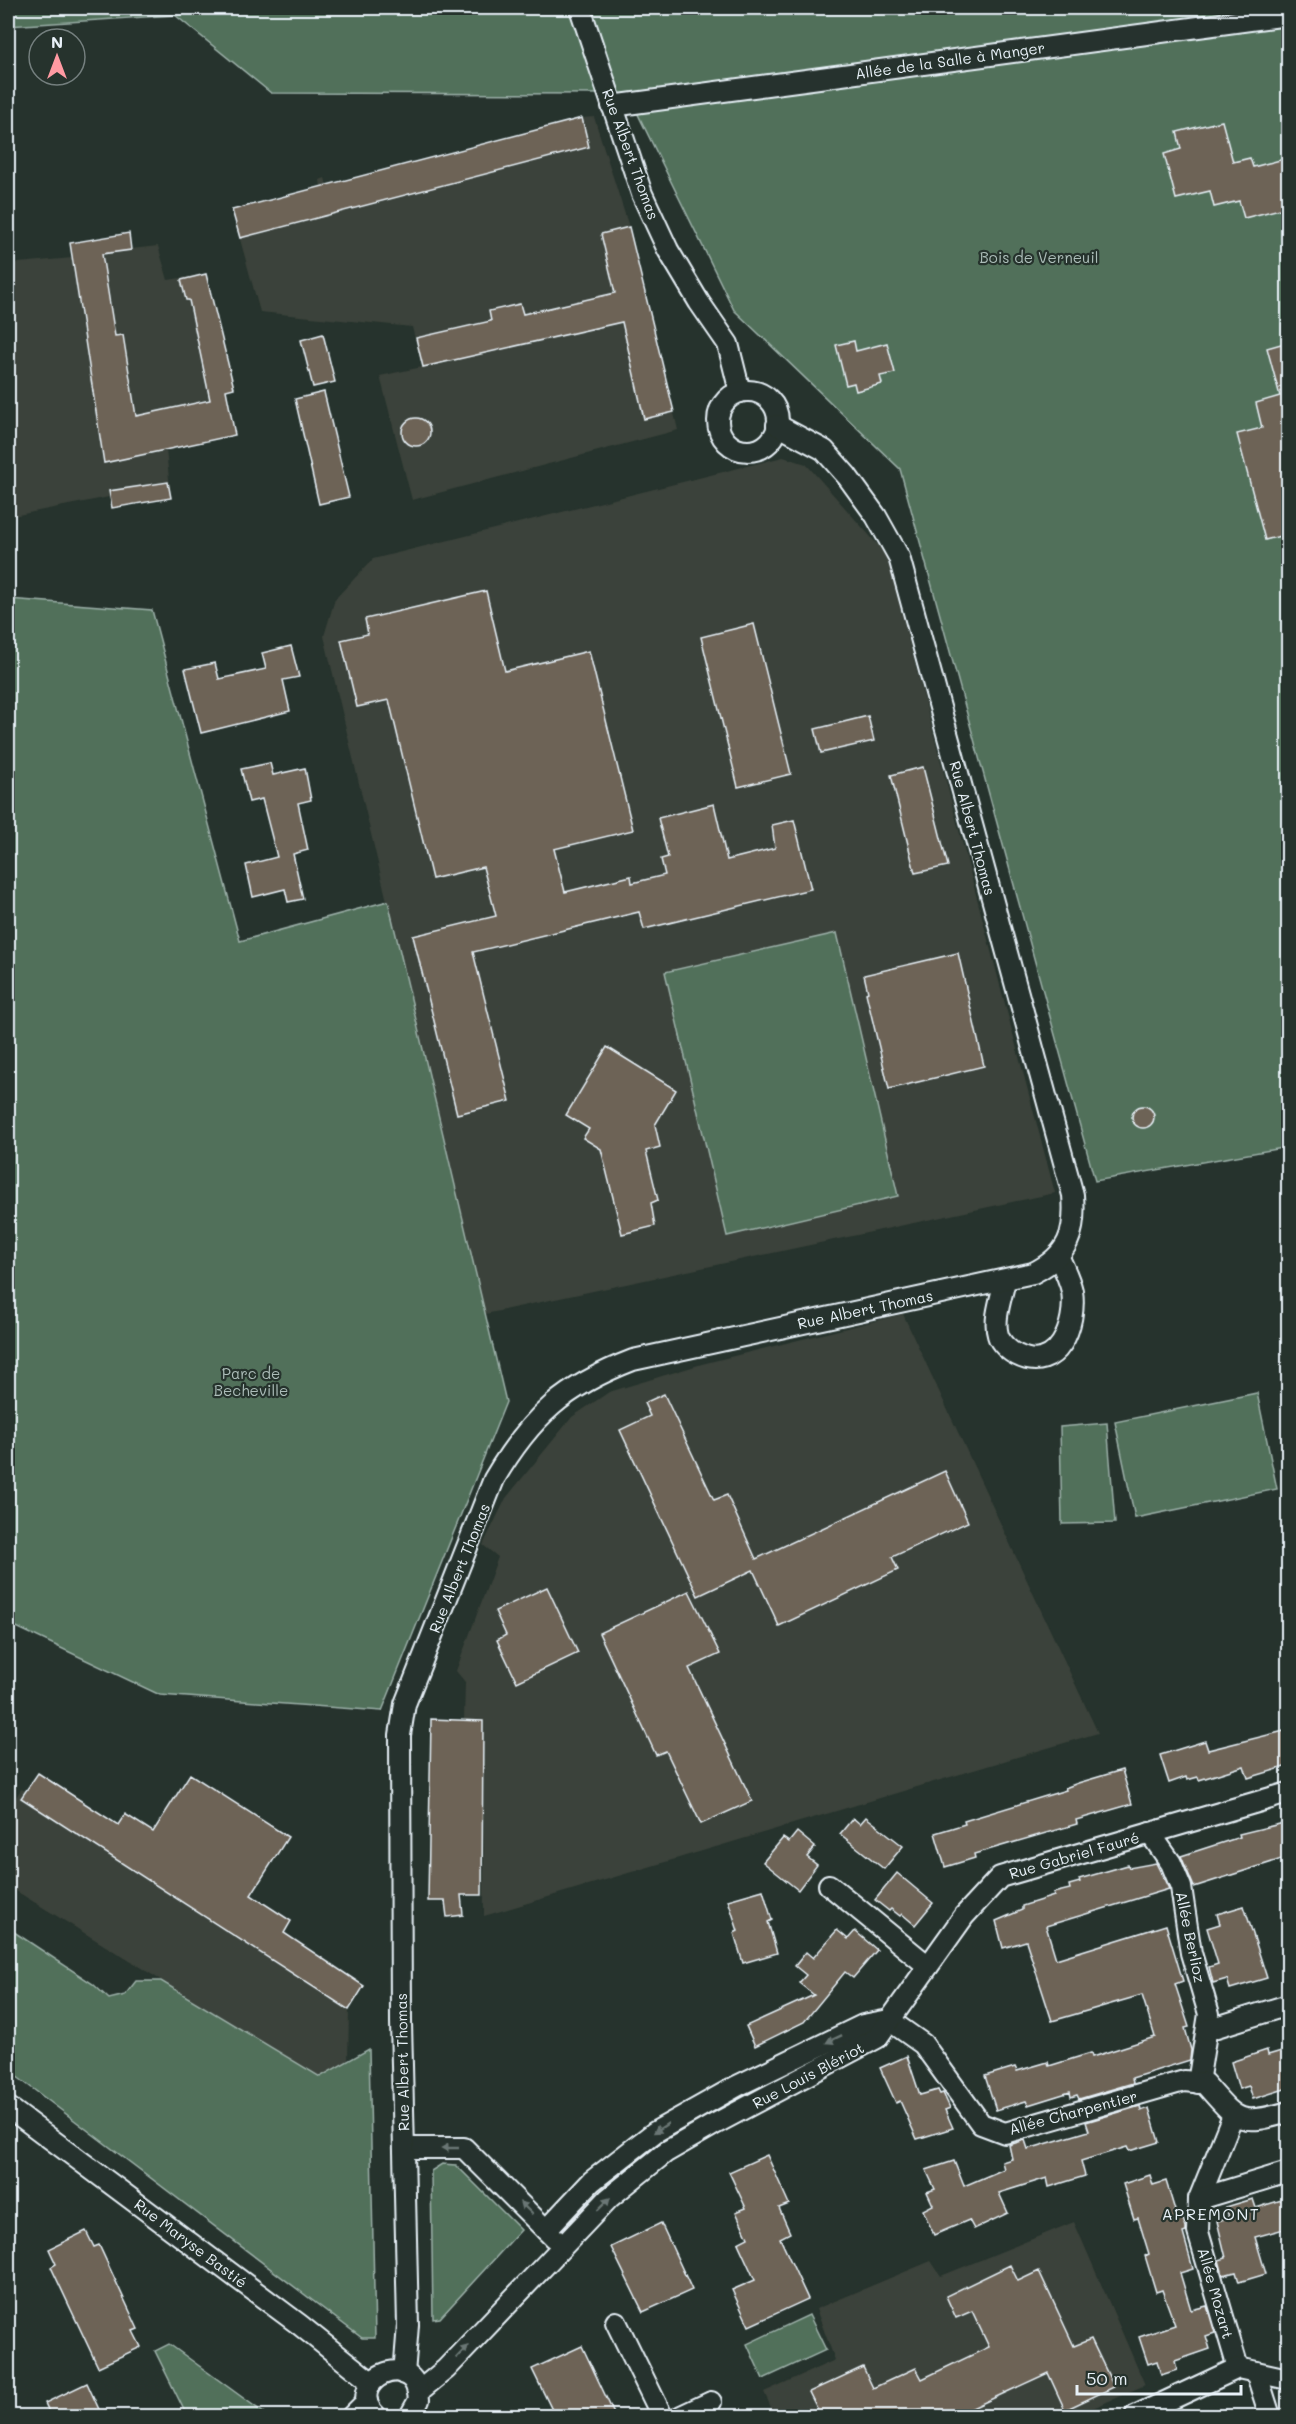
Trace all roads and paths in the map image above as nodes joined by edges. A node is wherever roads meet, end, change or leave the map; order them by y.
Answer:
1 (580, 8) edge
2 (1288, 15) edge
3 (612, 106) junction
4 (740, 392) junction
5 (777, 425) junction
6 (1058, 1256) junction
7 (1005, 1280) junction
8 (1288, 1793) edge
9 (1150, 1833) junction
10 (829, 1885) dead end
11 (928, 1966) junction
12 (1288, 2005) edge
13 (889, 2020) junction
14 (1207, 2030) junction
15 (1198, 2083) junction
16 (8, 2107) edge
17 (1288, 2112) edge
18 (1233, 2115) junction
19 (405, 2148) junction
20 (1288, 2172) edge
21 (1199, 2199) junction
22 (546, 2230) junction
23 (563, 2246) junction
24 (616, 2322) dead end
25 (1247, 2370) junction
26 (404, 2374) junction
27 (1288, 2379) edge
28 (418, 2392) junction
29 (372, 2400) edge
30 (711, 2402) dead end
31 (352, 2416) edge
32 (411, 2416) edge
33 (662, 2416) edge
34 (681, 2416) edge
35 (1135, 2416) edge
36 (1270, 2416) edge

1 - 3 street, Rue Albert Thomas
2 - 3 street, Allée de la Salle à Manger
3 - 4 street, Rue Albert Thomas
4 - 5 street
4 - 5 street
5 - 6 street, Rue Albert Thomas
6 - 7 street, Rue Albert Thomas
6 - 7 street
7 - 19 street, Rue Albert Thomas
8 - 9 street, Rue Gabriel Fauré
9 - 11 street, Rue Gabriel Fauré
9 - 14 street, Allée Berlioz
10 - 11 street
11 - 13 street, Rue Gabriel Fauré
12 - 14 street
13 - 15 street, Allée Charpentier
13 -> 22 street, Rue Louis Blériot
23 -> 13 street, Rue Louis Blériot
14 - 15 street, Allée Berlioz
15 - 18 street
16 - 29 street, Rue Maryse Bastié
17 - 18 street
18 - 21 street, Allée Mozart
22 -> 19 street, Rue Albert Thomas
19 - 26 street, Rue Albert Thomas
20 - 21 street
21 - 25 street, Allée Mozart
22 - 23 street, Rue Albert Thomas
28 -> 23 street, Rue Louis Blériot
24 - 33 street
25 - 27 street
25 - 35 street
25 - 36 street, Allée Mozart
26 - 28 street
26 - 29 street
28 - 32 street
29 - 31 street
30 - 34 street

